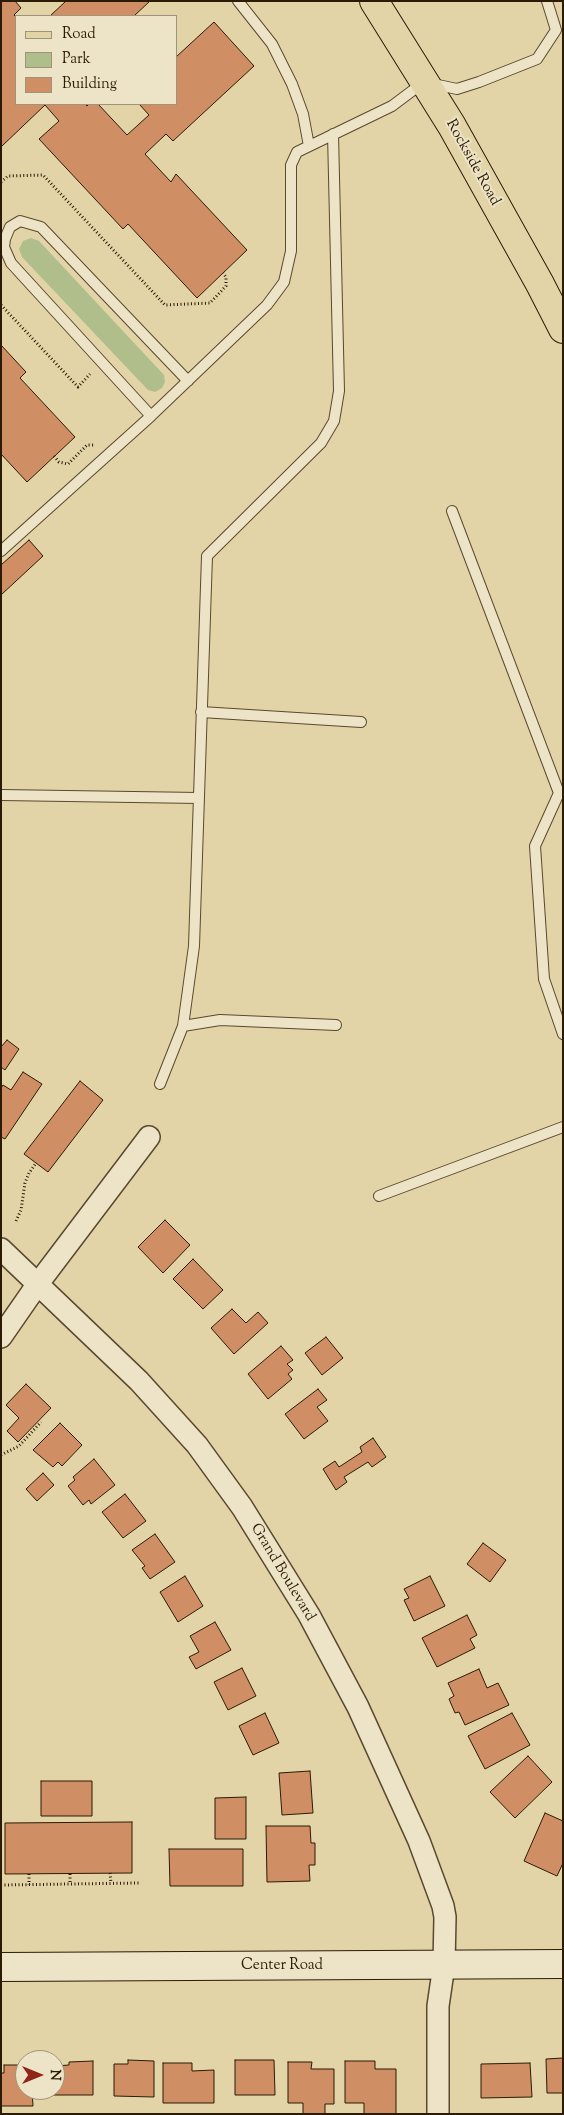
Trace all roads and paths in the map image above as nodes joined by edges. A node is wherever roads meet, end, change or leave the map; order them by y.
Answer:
1 (238, 1) edge
2 (374, 1) edge
3 (547, 1) edge
4 (559, 29) edge
5 (424, 82) junction
6 (333, 134) junction
7 (309, 146) junction
8 (1, 182) edge
9 (223, 273) dead end
10 (1, 305) edge
11 (563, 329) edge
12 (102, 363) junction
13 (188, 381) junction
14 (150, 416) junction
15 (452, 511) dead end
16 (1, 551) edge
17 (202, 712) junction
18 (361, 722) dead end
19 (561, 793) edge
20 (1, 795) edge
21 (199, 798) junction
22 (336, 1025) dead end
23 (183, 1026) junction
24 (563, 1034) edge
25 (160, 1084) dead end
26 (563, 1127) edge
27 (149, 1137) dead end
28 (36, 1163) dead end
29 (379, 1196) dead end
30 (16, 1221) dead end
31 (1, 1249) edge
32 (37, 1285) junction
33 (1, 1337) edge
34 (41, 1422) dead end
35 (1, 1455) edge
36 (110, 1873) dead end
37 (29, 1874) dead end
38 (70, 1874) dead end
39 (139, 1883) dead end
40 (70, 1884) junction
41 (111, 1884) junction
42 (1, 1885) edge
43 (29, 1885) junction
44 (563, 1964) edge
45 (444, 1965) junction
46 (1, 1967) edge
47 (438, 2114) edge

1 - 7 lane
2 - 5 main road, Rockside Road
3 - 4 lane
4 - 5 lane
5 - 6 lane
5 - 11 main road, Rockside Road
6 - 7 lane
6 - 17 lane
7 - 13 lane
8 - 9 path
10 - 12 path
12 - 13 lane
12 - 14 lane
13 - 14 lane
14 - 16 lane
15 - 19 lane
17 - 18 lane
17 - 21 lane
19 - 24 lane
20 - 21 lane
21 - 23 lane
22 - 23 lane
23 - 25 lane
26 - 29 lane
27 - 32 street
28 - 30 path
31 - 32 street, Grand Boulevard
32 - 33 street
32 - 45 street, Grand Boulevard
34 - 35 path
36 - 41 path
37 - 43 path
38 - 40 path
39 - 41 path
40 - 41 path
40 - 43 path
42 - 43 path
44 - 45 main road, Center Road
45 - 46 main road, Center Road
45 - 47 street, Grand Boulevard

